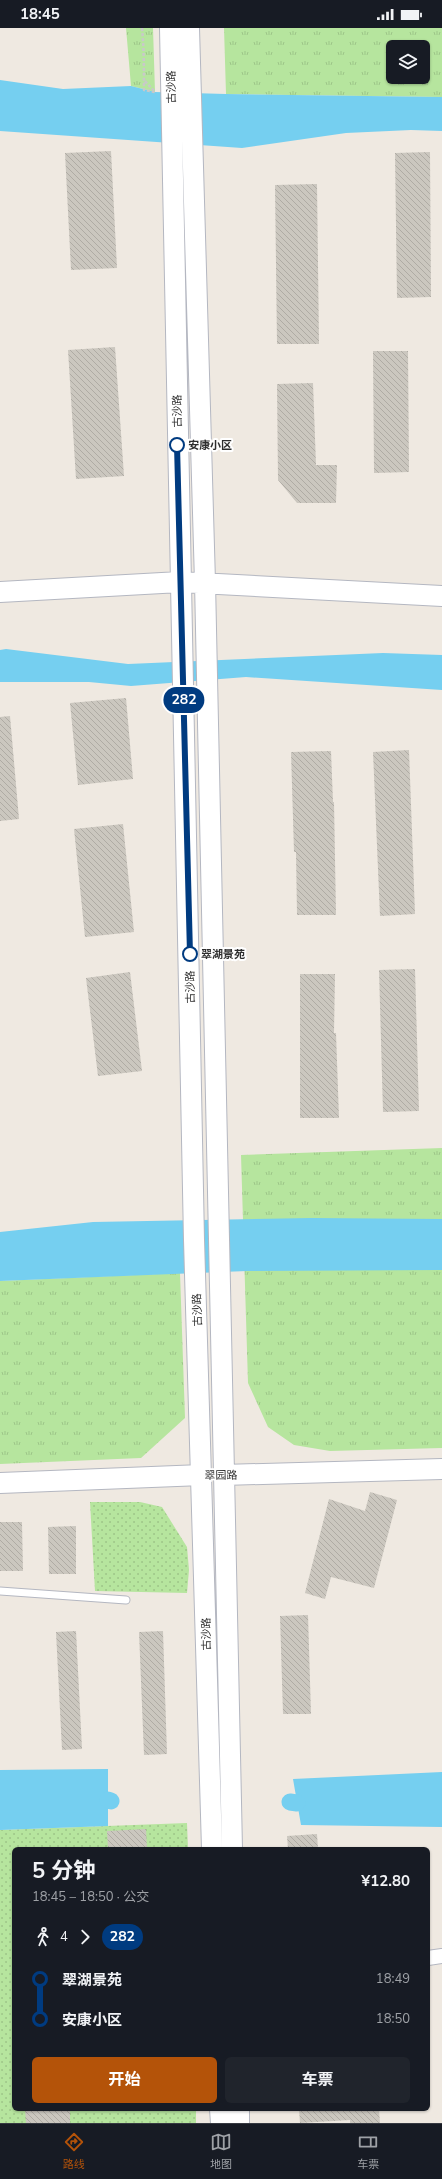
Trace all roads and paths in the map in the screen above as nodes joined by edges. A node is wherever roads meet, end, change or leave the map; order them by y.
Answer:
1 (142, 28) edge
2 (170, 28) edge
3 (189, 28) edge
4 (144, 80) junction
5 (180, 582) junction
6 (205, 582) junction
7 (0, 592) edge
8 (442, 596) edge
9 (442, 1469) edge
10 (202, 1475) junction
11 (223, 1475) junction
12 (0, 1483) edge
13 (0, 1591) edge
14 (126, 1600) dead end
15 (212, 1847) edge
16 (232, 1847) edge
17 (442, 1956) edge
18 (430, 1958) edge
19 (220, 2111) edge
20 (239, 2111) edge
21 (221, 2123) edge
22 (239, 2123) edge

1 - 4 path
2 - 5 main road, 古沙路
3 - 6 main road, 古沙路
4 - 4 path
5 - 6 main road
5 - 7 main road
5 - 10 main road, 古沙路
6 - 8 main road
6 - 11 main road, 古沙路
9 - 11 main road, 翠园路
10 - 11 street, 翠园路
10 - 12 main road, 翠园路
10 - 15 main road, 古沙路
11 - 16 main road, 古沙路
13 - 14 lane
17 - 18 street
19 - 21 main road
20 - 22 main road

